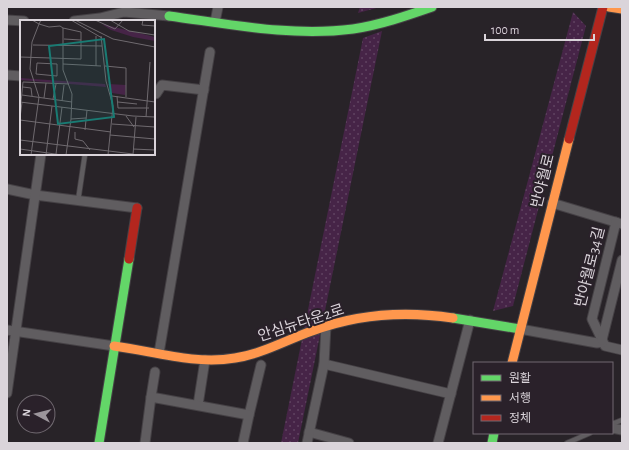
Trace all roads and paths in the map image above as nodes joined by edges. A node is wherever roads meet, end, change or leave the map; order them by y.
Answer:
1 (218, 7) edge
2 (432, 7) edge
3 (603, 7) edge
4 (610, 7) edge
5 (622, 9) edge
6 (7, 20) edge
7 (83, 20) edge
8 (20, 21) edge
9 (215, 22) junction
10 (210, 52) dead end
11 (7, 75) edge
12 (20, 76) edge
13 (204, 90) junction
14 (155, 94) edge
15 (41, 155) edge
16 (85, 155) edge
17 (7, 189) edge
18 (35, 195) junction
19 (78, 201) junction
20 (552, 203) junction
21 (619, 223) edge
22 (622, 260) edge
23 (470, 320) junction
24 (326, 326) junction
25 (520, 329) junction
26 (11, 331) edge
27 (604, 343) junction
28 (114, 346) junction
29 (622, 350) edge
30 (159, 353) junction
31 (205, 360) junction
32 (512, 362) edge
33 (324, 364) junction
34 (261, 365) dead end
35 (155, 372) dead end
36 (7, 393) edge
37 (450, 394) junction
38 (151, 398) junction
39 (198, 405) junction
40 (249, 415) junction
41 (309, 432) junction
42 (588, 434) edge
43 (99, 443) edge
44 (146, 443) edge
45 (243, 443) edge
46 (307, 443) edge
47 (349, 443) edge
48 (438, 443) edge
49 (567, 443) edge

1 - 9 street
2 - 9 street
3 - 20 street, 반야월로
4 - 5 street
6 - 8 street
7 - 9 street
10 - 13 street
11 - 12 street
13 - 14 street
13 - 30 street
15 - 18 street
16 - 19 lane
17 - 18 street
18 - 19 street
18 - 26 street
19 - 28 street
20 - 21 street, 반야월로34길
20 - 25 street, 반야월로
21 - 27 street, 반야월로34길
22 - 27 street, 반야월로34길
23 - 24 street, 안심뉴타운2로
23 - 25 street, 안심뉴타운2로
23 - 37 street
24 - 31 street, 안심뉴타운2로
24 - 33 street
25 - 27 street
25 - 32 street, 반야월로
26 - 28 street
26 - 36 street
27 - 29 street
28 - 30 street, 안심뉴타운2로
28 - 43 street
30 - 31 street, 안심뉴타운2로
31 - 39 street
33 - 37 street
33 - 41 street
34 - 40 street
35 - 38 street
37 - 48 street
38 - 39 street
38 - 44 street
39 - 40 street
40 - 45 street
41 - 46 street
41 - 47 street
42 - 49 lane

